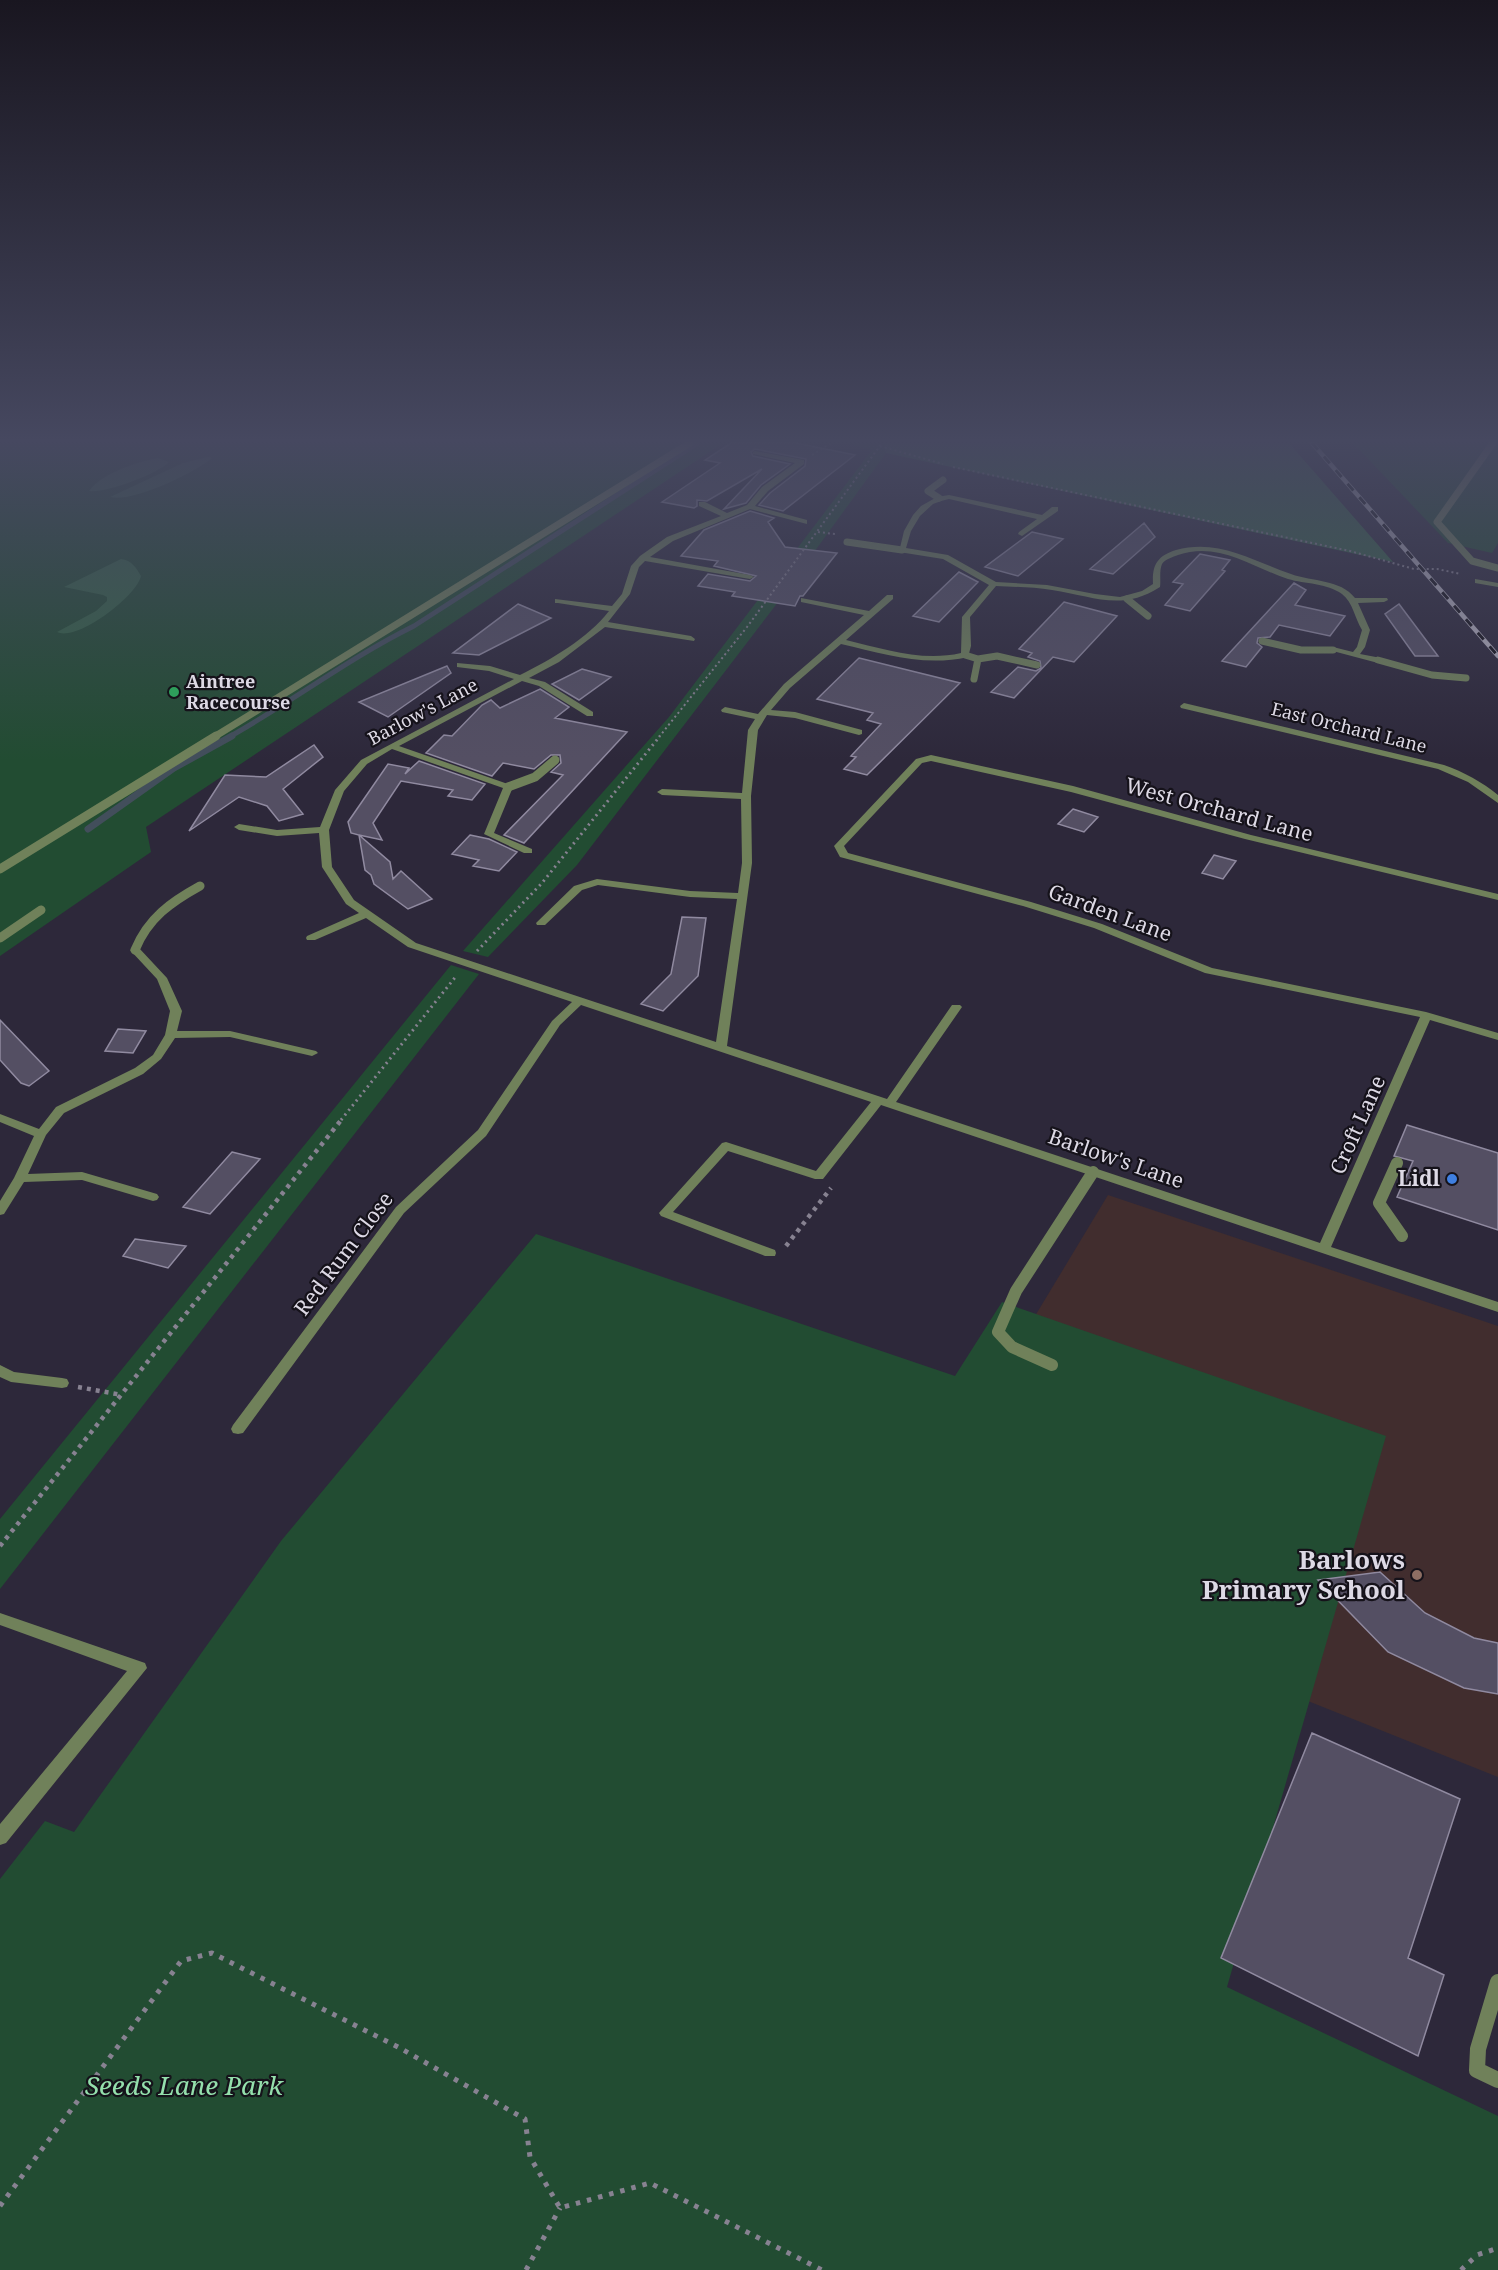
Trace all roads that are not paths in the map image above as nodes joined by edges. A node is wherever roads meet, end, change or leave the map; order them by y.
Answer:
1 (518, 549) edge
2 (656, 549) edge
3 (895, 549) edge
4 (1188, 549) edge
5 (1210, 549) edge
6 (1461, 549) edge
7 (902, 550) joint
8 (643, 558) junction
9 (1498, 568) edge
10 (750, 577) dead end
11 (1478, 581) road end
12 (994, 584) junction
13 (1498, 585) edge
14 (890, 597) dead end
15 (1127, 599) junction
16 (804, 600) dead end
17 (1384, 600) dead end
18 (558, 601) dead end
19 (1353, 601) junction
20 (613, 609) junction
21 (872, 614) junction
22 (1148, 616) dead end
23 (603, 624) junction
24 (691, 639) dead end
25 (841, 641) junction
26 (1262, 641) dead end
27 (1333, 650) joint
28 (965, 655) junction
29 (1355, 655) junction
30 (978, 659) junction
31 (1378, 660) joint
32 (460, 665) dead end
33 (1037, 665) dead end
34 (1466, 678) dead end
35 (523, 679) junction
36 (974, 679) dead end
37 (1185, 706) dead end
38 (725, 711) dead end
39 (590, 714) dead end
40 (763, 714) junction
41 (859, 732) dead end
42 (391, 746) junction
43 (931, 758) joint
44 (555, 760) dead end
45 (508, 787) junction
46 (662, 792) dead end
47 (746, 796) junction
48 (1498, 800) edge
49 (239, 827) dead end
50 (324, 830) junction
51 (528, 851) dead end
52 (0, 869) edge
53 (200, 886) dead end
54 (741, 897) junction
55 (1498, 897) edge
56 (41, 910) dead end
57 (366, 914) junction
58 (541, 923) dead end
59 (0, 938) edge
60 (311, 938) dead end
61 (135, 950) joint
62 (580, 1000) junction
63 (956, 1007) dead end
64 (1426, 1016) junction
65 (171, 1035) junction
66 (1498, 1037) edge
67 (721, 1046) junction
68 (312, 1053) dead end
69 (885, 1102) junction
70 (0, 1118) edge
71 (41, 1134) junction
72 (1397, 1163) dead end
73 (1093, 1172) junction
74 (20, 1178) junction
75 (153, 1197) dead end
76 (0, 1211) edge
77 (1401, 1236) dead end
78 (1324, 1249) junction
79 (770, 1253) road end
80 (1498, 1306) edge
81 (1052, 1365) dead end
82 (0, 1370) edge
83 (62, 1383) road end
84 (238, 1429) dead end
85 (0, 1619) edge
86 (0, 1837) edge
87 (1498, 1982) edge
88 (1498, 2080) edge

1 - 52 lane
2 - 8 street, Barlow's Lane
3 - 7 lane
4 - 15 street
5 - 19 street
6 - 9 lane
7 - 12 street
8 - 10 street
8 - 20 street, Barlow's Lane
11 - 13 street
12 - 15 street
12 - 28 street
14 - 21 street
15 - 22 lane
16 - 21 street
17 - 19 street
18 - 20 street
19 - 29 street
20 - 23 street, Barlow's Lane
21 - 25 street
23 - 24 street
23 - 35 street, Barlow's Lane
25 - 28 street
25 - 40 street
26 - 27 lane
27 - 29 street
28 - 30 lane
29 - 31 street
30 - 33 lane
30 - 36 lane
31 - 34 lane
32 - 35 street
35 - 39 street
35 - 42 street, Barlow's Lane
37 - 48 street, East Orchard Lane
38 - 40 street
40 - 41 street
40 - 47 street
42 - 45 street
42 - 50 street, Barlow's Lane
43 - 55 street, West Orchard Lane
43 - 64 street, Garden Lane
44 - 45 lane
45 - 51 street
46 - 47 street
47 - 54 street
49 - 50 street
50 - 57 street, Barlow's Lane
53 - 61 lane
54 - 58 street
54 - 67 street
56 - 59 lane
57 - 60 street
57 - 62 street, Barlow's Lane
61 - 65 street
62 - 67 street, Barlow's Lane
62 - 84 street, Red Rum Close
63 - 69 street
64 - 66 street, Garden Lane
64 - 78 street, Croft Lane
65 - 68 street
65 - 71 street
67 - 69 street, Barlow's Lane
69 - 73 street, Barlow's Lane
69 - 79 street
70 - 71 street
71 - 74 street
72 - 77 lane
73 - 78 street, Barlow's Lane
73 - 81 lane
74 - 75 street
74 - 76 street
78 - 80 street, Barlow's Lane
82 - 83 street
85 - 86 street
87 - 88 lane

